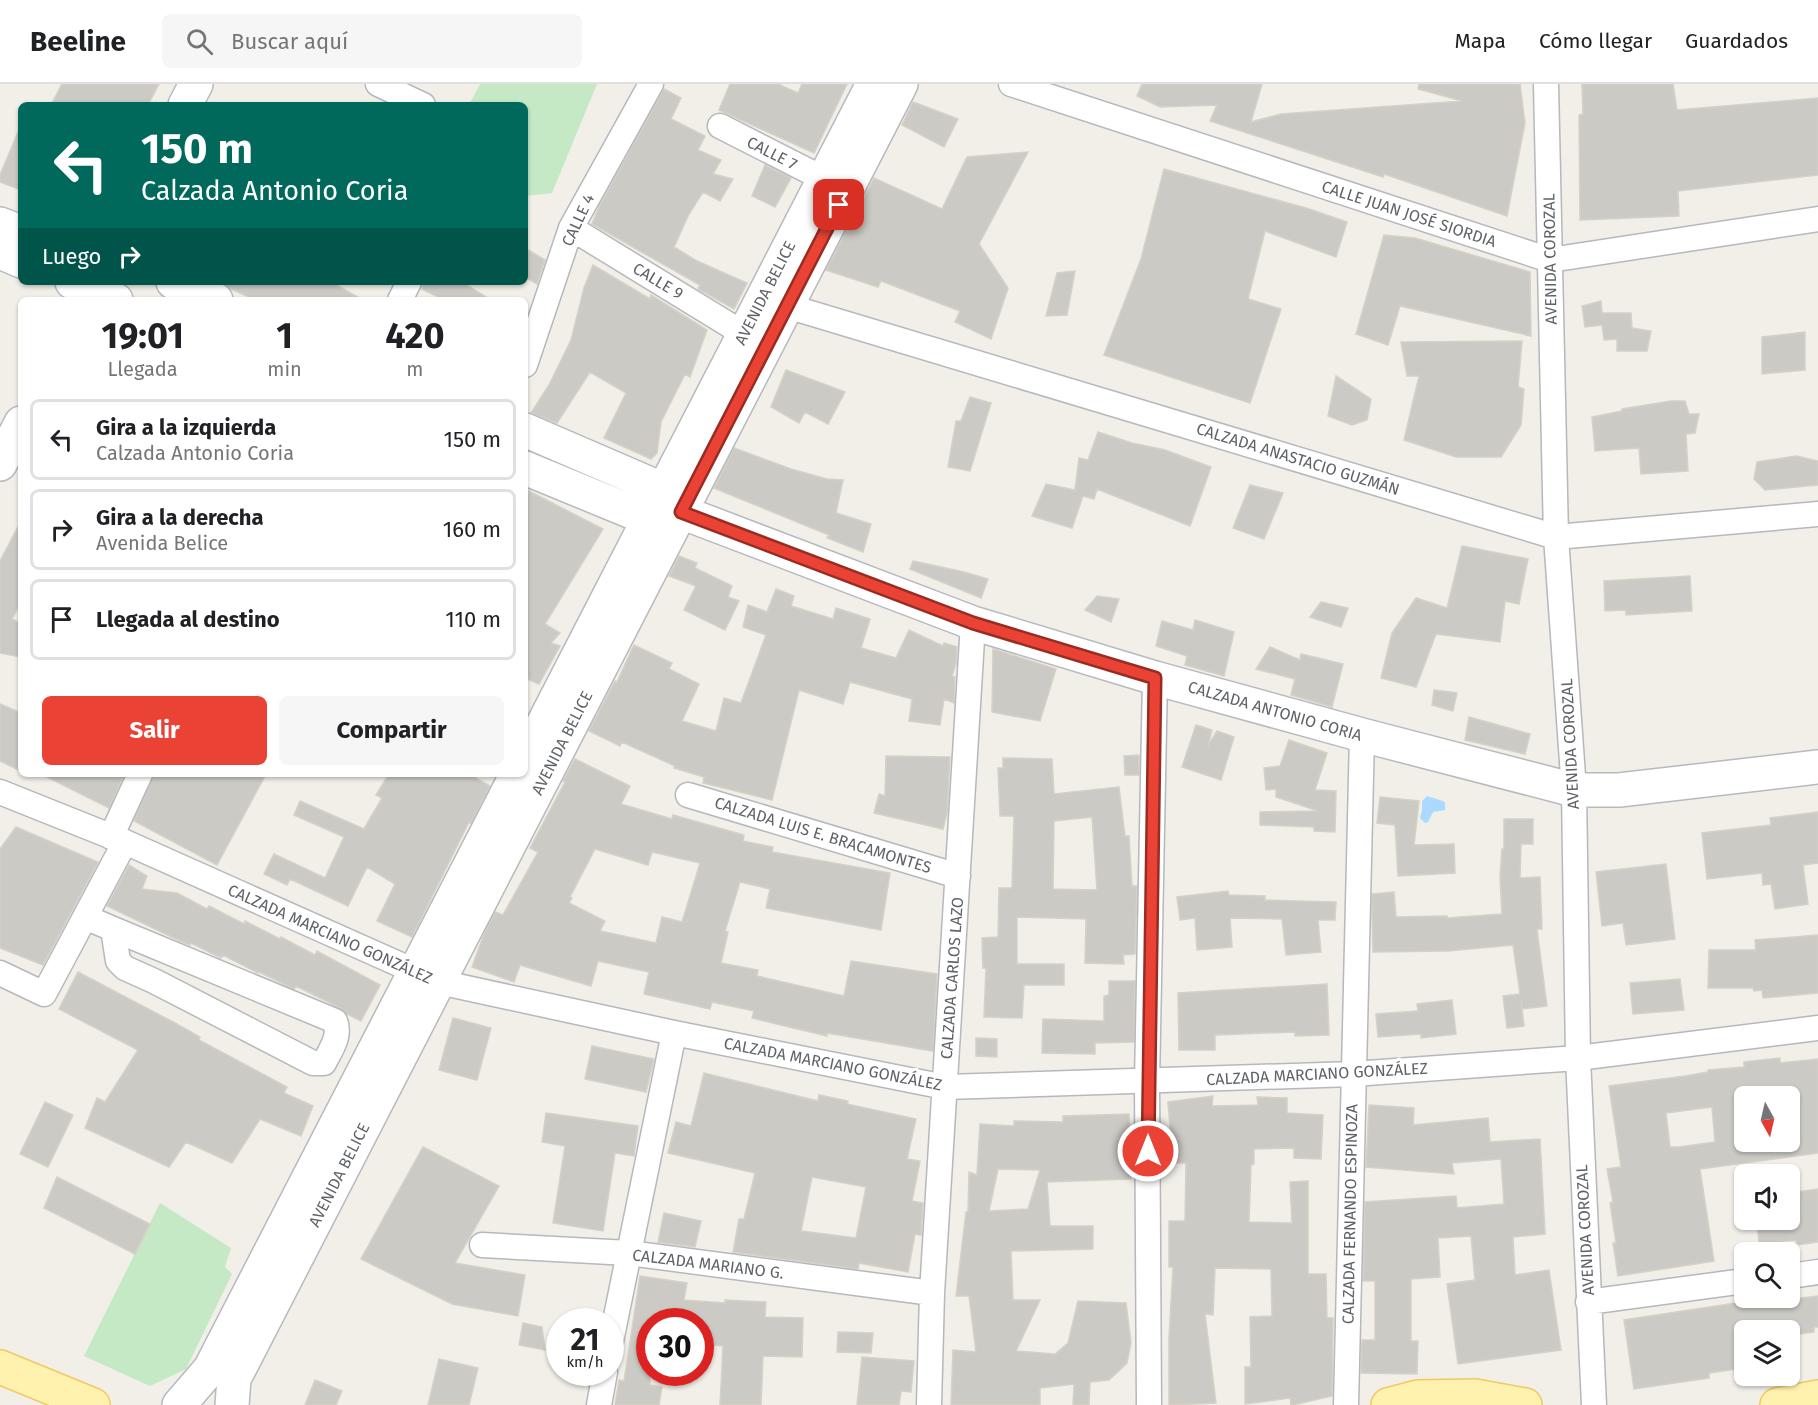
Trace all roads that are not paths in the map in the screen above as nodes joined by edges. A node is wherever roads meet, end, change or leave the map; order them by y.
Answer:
1 (196, 84) edge
2 (378, 84) edge
3 (651, 84) edge
4 (873, 84) edge
5 (901, 84) edge
6 (1011, 84) edge
7 (1546, 84) edge
8 (187, 102) edge
9 (417, 102) edge
10 (720, 126) dead end
11 (824, 179) junction
12 (1818, 219) edge
13 (0, 224) edge
14 (571, 228) junction
15 (18, 231) edge
16 (0, 252) edge
17 (18, 260) edge
18 (1550, 260) junction
19 (180, 285) edge
20 (209, 297) edge
21 (787, 306) junction
22 (744, 334) junction
23 (528, 355) edge
24 (18, 429) edge
25 (528, 431) edge
26 (0, 464) edge
27 (528, 469) edge
28 (672, 501) junction
29 (1818, 514) edge
30 (649, 519) junction
31 (1556, 537) junction
32 (973, 623) junction
33 (1155, 678) junction
34 (1362, 735) junction
35 (528, 753) edge
36 (1818, 766) edge
37 (139, 777) edge
38 (516, 777) edge
39 (1574, 790) junction
40 (0, 792) edge
41 (688, 795) dead end
42 (118, 840) junction
43 (958, 876) junction
44 (86, 917) junction
45 (113, 928) junction
46 (0, 973) edge
47 (427, 977) junction
48 (1818, 1028) edge
49 (674, 1033) junction
50 (1578, 1058) junction
51 (1353, 1074) junction
52 (1147, 1082) junction
53 (945, 1087) junction
54 (482, 1245) dead end
55 (629, 1253) junction
56 (1818, 1272) edge
57 (1800, 1275) edge
58 (1734, 1282) edge
59 (932, 1293) junction
60 (1588, 1302) junction
61 (618, 1308) edge
62 (0, 1367) edge
63 (602, 1386) edge
64 (93, 1405) edge
65 (179, 1405) edge
66 (232, 1405) edge
67 (598, 1405) edge
68 (929, 1405) edge
69 (1149, 1405) edge
70 (1346, 1405) edge
71 (1388, 1405) edge
72 (1525, 1405) edge
73 (1594, 1405) edge

1 - 8 main road
2 - 9 street
3 - 14 street, CALLE 4
4 - 11 main road, AVENIDA BELICE
5 - 21 main road, AVENIDA BELICE
6 - 18 street, CALLE JUAN JOSÉ SIORDIA
7 - 18 street, AVENIDA COROZAL
10 - 11 street, CALLE 7
11 - 22 main road, AVENIDA BELICE
12 - 18 street, CALLE JUAN JOSÉ SIORDIA
13 - 15 main road
14 - 22 street, CALLE 9
14 - 23 street, CALLE 4
16 - 17 main road
18 - 31 street, AVENIDA COROZAL
19 - 20 main road
21 - 28 main road, AVENIDA BELICE
21 - 31 street, CALZADA ANASTACIO GUZMÁN
22 - 28 main road, AVENIDA BELICE
24 - 26 main road
25 - 28 main road, CALZADA ANTONIO CORIA
27 - 30 main road
28 - 30 main road
28 - 32 main road, CALZADA ANTONIO CORIA
28 - 47 main road, AVENIDA BELICE
29 - 31 street, CALZADA ANASTACIO GUZMÁN
30 - 35 main road, AVENIDA BELICE
31 - 39 street, AVENIDA COROZAL
32 - 33 main road, CALZADA ANTONIO CORIA
32 - 43 street, CALZADA CARLOS LAZO
33 - 34 main road, CALZADA ANTONIO CORIA
33 - 52 street
34 - 39 main road, CALZADA ANTONIO CORIA
34 - 51 street, CALZADA FERNANDO ESPINOZA
36 - 39 main road, CALZADA ANTONIO CORIA
37 - 42 street
38 - 47 main road, AVENIDA BELICE
39 - 50 street, AVENIDA COROZAL
40 - 42 street, CALZADA MARCIANO GONZÁLEZ
41 - 43 street, CALZADA LUIS E. BRACAMONTES
42 - 44 street
42 - 47 street, CALZADA MARCIANO GONZÁLEZ
43 - 53 street, CALZADA CARLOS LAZO
44 - 45 street
44 - 46 street
45 - 45 street
47 - 49 street, CALZADA MARCIANO GONZÁLEZ
47 - 65 main road, AVENIDA BELICE
47 - 66 main road, AVENIDA BELICE
48 - 50 street, CALZADA MARCIANO GONZÁLEZ
49 - 53 street, CALZADA MARCIANO GONZÁLEZ
49 - 55 street
50 - 51 street, CALZADA MARCIANO GONZÁLEZ
50 - 60 street, AVENIDA COROZAL
51 - 52 street, CALZADA MARCIANO GONZÁLEZ
51 - 70 street, CALZADA FERNANDO ESPINOZA
52 - 53 street, CALZADA MARCIANO GONZÁLEZ
52 - 69 street
53 - 59 street, CALZADA CARLOS LAZO
54 - 55 street, CALZADA MARIANO G.
55 - 59 street, CALZADA MARIANO G.
55 - 61 street
56 - 57 street
58 - 60 street
59 - 68 street, CALZADA CARLOS LAZO
60 - 73 street, AVENIDA COROZAL
62 - 64 main road
63 - 67 street
71 - 72 main road

